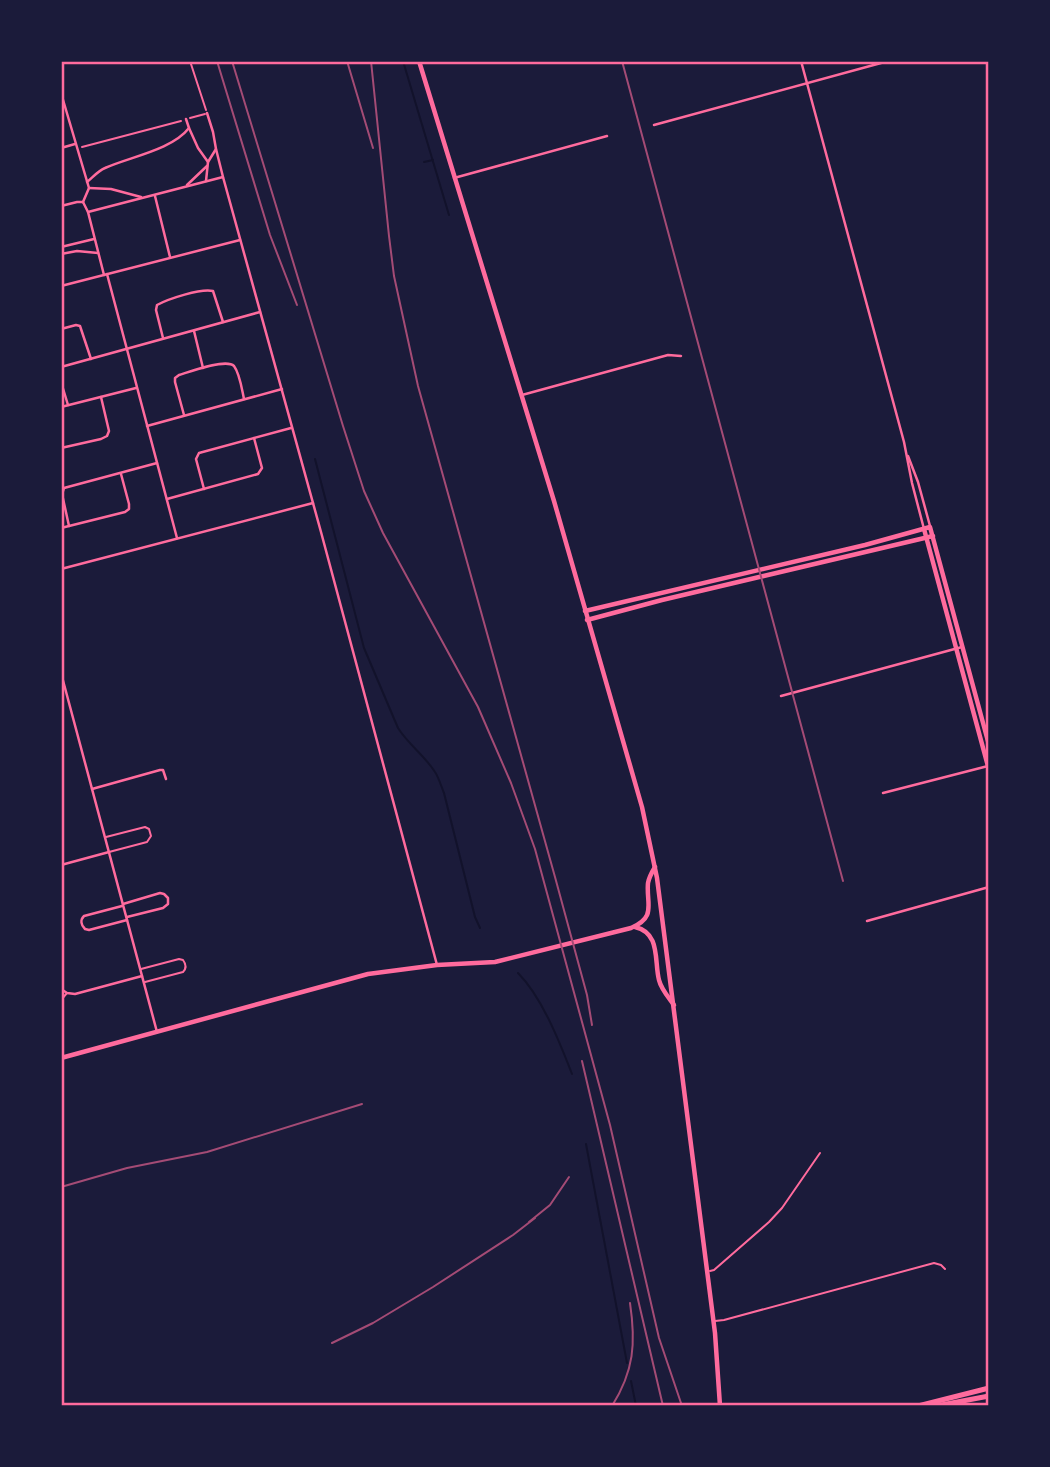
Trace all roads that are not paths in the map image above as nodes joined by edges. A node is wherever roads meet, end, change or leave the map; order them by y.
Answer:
1 (419, 61) edge
2 (801, 61) edge
3 (881, 63) edge
4 (807, 83) junction
5 (61, 93) edge
6 (207, 113) road end
7 (186, 119) road end
8 (654, 125) dead end
9 (189, 128) junction
10 (607, 136) dead end
11 (75, 144) junction
12 (61, 148) edge
13 (216, 149) junction
14 (208, 164) junction
15 (223, 177) junction
16 (454, 178) junction
17 (87, 181) junction
18 (206, 181) junction
19 (184, 187) junction
20 (89, 188) junction
21 (155, 195) junction
22 (144, 198) junction
23 (83, 202) junction
24 (61, 206) edge
25 (88, 212) junction
26 (94, 239) junction
27 (240, 240) junction
28 (86, 241) junction
29 (61, 247) edge
30 (83, 251) junction
31 (98, 253) junction
32 (61, 254) edge
33 (170, 257) junction
34 (106, 275) junction
35 (61, 286) edge
36 (260, 312) junction
37 (223, 323) junction
38 (61, 329) edge
39 (194, 331) junction
40 (163, 338) junction
41 (127, 350) junction
42 (681, 356) dead end
43 (91, 359) junction
44 (61, 367) edge
45 (204, 368) junction
46 (61, 382) edge
47 (137, 387) junction
48 (282, 389) junction
49 (522, 395) junction
50 (101, 397) junction
51 (244, 399) junction
52 (68, 405) junction
53 (61, 407) edge
54 (184, 415) junction
55 (147, 426) junction
56 (292, 428) junction
57 (254, 438) junction
58 (61, 448) edge
59 (157, 463) junction
60 (121, 474) junction
61 (204, 489) junction
62 (167, 499) junction
63 (313, 503) junction
64 (69, 526) junction
65 (61, 528) edge
66 (927, 528) junction
67 (930, 537) junction
68 (177, 538) junction
69 (61, 569) edge
70 (775, 570) junction
71 (730, 580) junction
72 (585, 611) junction
73 (587, 621) junction
74 (959, 648) junction
75 (61, 673) edge
76 (781, 696) dead end
77 (989, 745) edge
78 (988, 767) edge
79 (166, 779) dead end
80 (92, 789) junction
81 (883, 793) dead end
82 (105, 837) junction
83 (109, 852) junction
84 (61, 865) edge
85 (655, 866) junction
86 (989, 887) edge
87 (123, 905) junction
88 (127, 918) junction
89 (867, 921) dead end
90 (631, 928) junction
91 (437, 965) junction
92 (141, 970) junction
93 (142, 976) junction
94 (144, 983) junction
95 (61, 989) edge
96 (67, 993) junction
97 (61, 1000) edge
98 (674, 1006) junction
99 (157, 1032) junction
100 (61, 1058) edge
101 (820, 1153) dead end
102 (945, 1269) dead end
103 (708, 1271) junction
104 (714, 1321) junction
105 (989, 1388) edge
106 (989, 1396) edge
107 (720, 1406) edge
108 (918, 1406) edge
109 (936, 1406) edge

1 - 16 main road
2 - 4 street
3 - 4 street
4 - 8 street
4 - 66 street
5 - 11 street
6 - 13 street
7 - 9 street
9 - 14 street
9 - 17 street
10 - 16 street
11 - 12 street
11 - 17 street
13 - 14 street
13 - 15 street
14 - 18 street
14 - 19 street
15 - 18 street
15 - 27 street
16 - 49 main road
17 - 20 street
18 - 19 street
19 - 21 street
20 - 22 street
20 - 23 street
21 - 22 street
21 - 33 street
22 - 25 street
23 - 24 street
23 - 25 street
25 - 26 street
26 - 28 street
26 - 31 street
27 - 33 street
27 - 36 street
28 - 29 street
28 - 30 street
30 - 31 street
30 - 32 street
31 - 34 street
33 - 34 street
34 - 35 street
34 - 41 street
36 - 37 street
36 - 48 street
37 - 39 street
37 - 40 street
38 - 43 street
39 - 40 street
39 - 45 street
40 - 41 street
41 - 43 street
41 - 47 street
42 - 49 street
43 - 44 street
45 - 51 street
45 - 54 street
46 - 52 street
47 - 50 street
47 - 55 street
48 - 51 street
48 - 56 street
49 - 72 main road
50 - 52 street
50 - 58 street
51 - 54 street
52 - 53 street
54 - 55 street
55 - 59 street
56 - 57 street
56 - 63 street
57 - 61 street
57 - 61 street
59 - 60 street
59 - 62 street
60 - 64 street
60 - 64 street
61 - 62 street
62 - 68 street
63 - 68 street
63 - 91 street
64 - 65 street
66 - 67 main road
66 - 70 main road
67 - 70 main road
67 - 74 main road
68 - 69 street
70 - 71 main road
71 - 72 main road
71 - 73 main road
72 - 73 main road
73 - 85 main road
74 - 76 street
74 - 77 main road
74 - 78 main road
75 - 80 street
78 - 81 street
79 - 80 street
80 - 82 street
82 - 83 street
82 - 83 lane
83 - 84 street
83 - 87 street
85 - 90 main road
85 - 98 main road
86 - 89 street
87 - 88 street
87 - 88 street
87 - 88 street
88 - 92 street
90 - 91 main road
90 - 98 main road
91 - 99 main road
92 - 93 street
92 - 94 lane
93 - 94 street
93 - 96 street
94 - 99 street
95 - 96 street
96 - 97 lane
98 - 103 main road
99 - 100 main road
101 - 103 lane
102 - 104 lane
103 - 104 main road
104 - 107 main road
105 - 108 highway
106 - 109 highway

